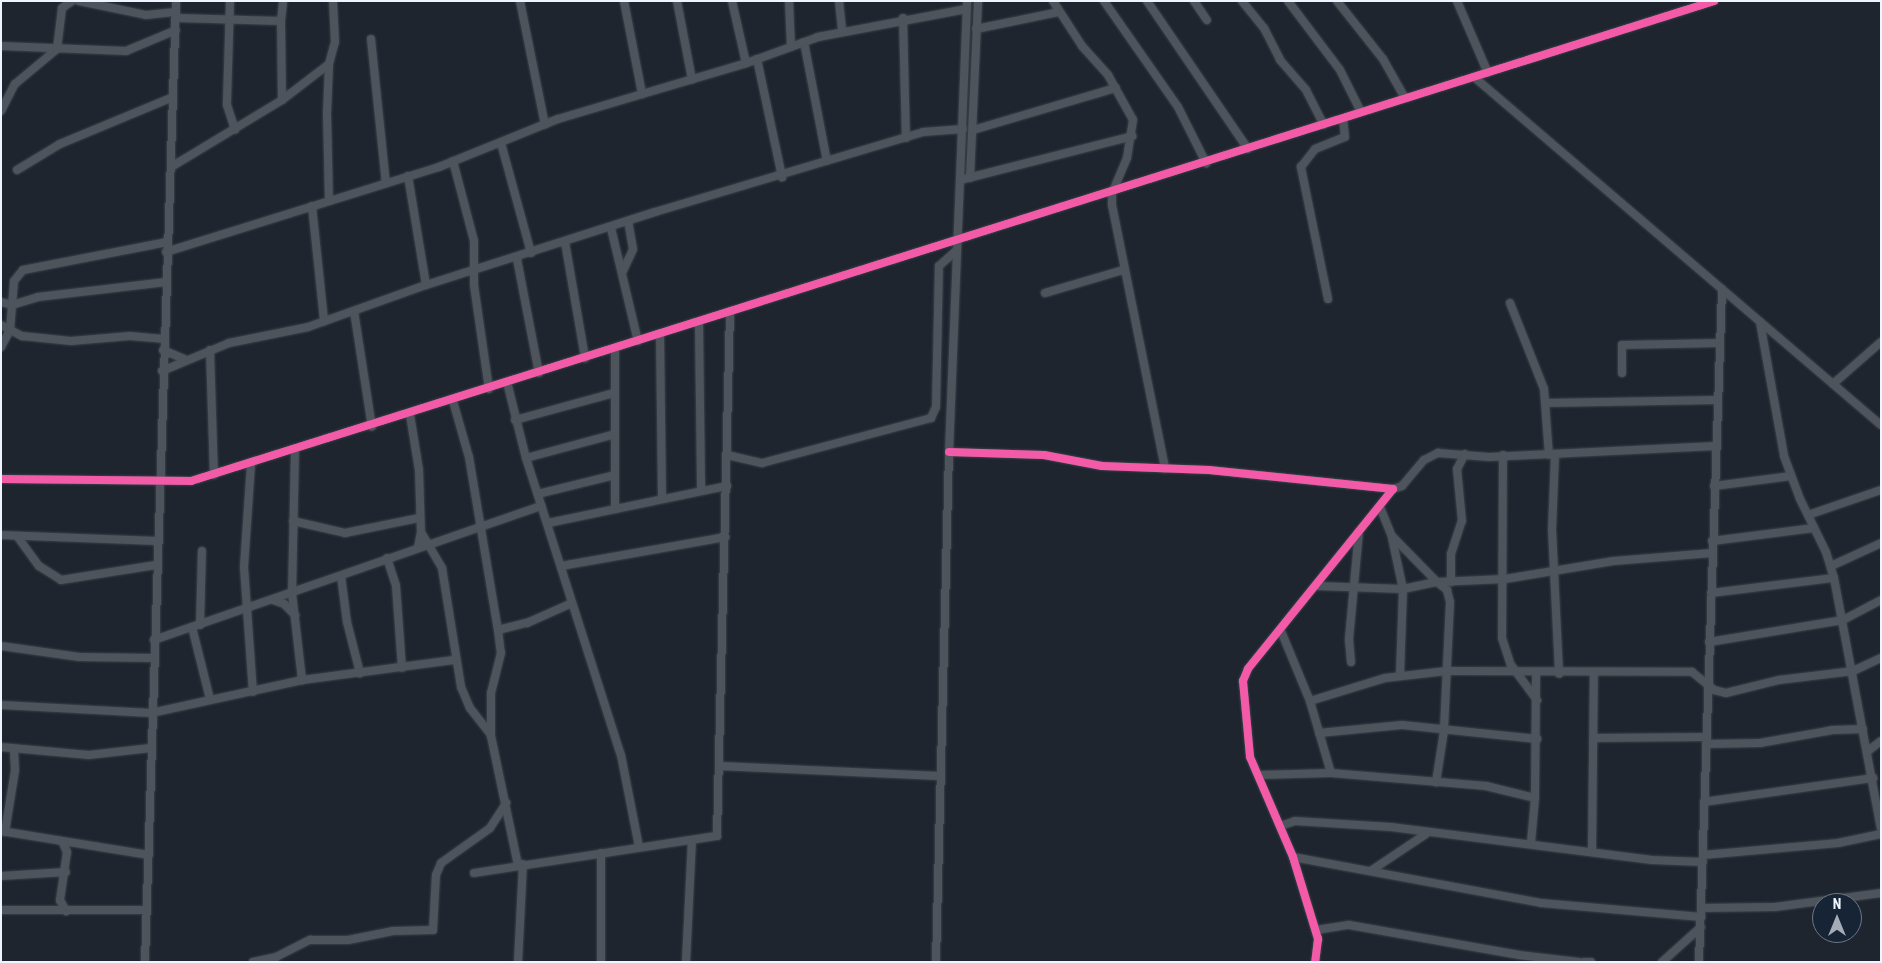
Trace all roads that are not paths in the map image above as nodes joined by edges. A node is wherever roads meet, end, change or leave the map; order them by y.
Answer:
1 (72, 1) edge
2 (79, 1) edge
3 (176, 1) edge
4 (230, 1) edge
5 (283, 1) edge
6 (333, 1) edge
7 (520, 1) edge
8 (624, 1) edge
9 (677, 1) edge
10 (732, 1) edge
11 (789, 1) edge
12 (839, 1) edge
13 (978, 1) edge
14 (1053, 1) edge
15 (1104, 1) edge
16 (1148, 1) edge
17 (1194, 1) edge
18 (1242, 1) edge
19 (1288, 1) edge
20 (1337, 1) edge
21 (1457, 1) edge
22 (1714, 1) edge
23 (967, 5) edge
24 (1059, 12) junction
25 (177, 15) junction
26 (903, 18) junction
27 (229, 19) junction
28 (1207, 20) dead end
29 (281, 22) junction
30 (976, 29) junction
31 (176, 30) junction
32 (842, 30) junction
33 (371, 39) dead end
34 (804, 42) junction
35 (1, 46) edge
36 (791, 47) junction
37 (57, 49) junction
38 (757, 59) junction
39 (746, 63) junction
40 (329, 64) junction
41 (1488, 73) junction
42 (1474, 77) junction
43 (692, 80) junction
44 (1116, 88) junction
45 (642, 94) junction
46 (173, 97) junction
47 (1405, 98) junction
48 (282, 100) junction
49 (1, 111) edge
50 (1361, 112) junction
51 (1343, 119) junction
52 (1324, 124) junction
53 (545, 125) junction
54 (963, 129) junction
55 (234, 130) junction
56 (973, 130) junction
57 (1132, 136) junction
58 (906, 138) junction
59 (500, 143) junction
60 (1248, 149) junction
61 (453, 162) junction
62 (827, 162) junction
63 (1206, 163) junction
64 (171, 168) junction
65 (17, 170) dead end
66 (408, 176) junction
67 (782, 177) junction
68 (970, 178) junction
69 (960, 180) junction
70 (386, 183) junction
71 (1112, 193) junction
72 (329, 201) junction
73 (312, 206) junction
74 (628, 222) junction
75 (611, 228) junction
76 (957, 241) junction
77 (167, 242) junction
78 (565, 242) junction
79 (957, 250) junction
80 (166, 252) junction
81 (531, 253) junction
82 (518, 258) junction
83 (477, 270) junction
84 (1123, 270) junction
85 (622, 273) junction
86 (166, 282) junction
87 (426, 285) junction
88 (1722, 289) junction
89 (1045, 293) dead end
90 (1328, 299) dead end
91 (1, 302) edge
92 (1510, 303) dead end
93 (12, 305) junction
94 (354, 311) junction
95 (730, 312) junction
96 (324, 321) junction
97 (699, 322) junction
98 (1760, 322) junction
99 (1, 324) edge
100 (10, 330) junction
101 (660, 334) junction
102 (163, 339) junction
103 (638, 341) junction
104 (1881, 342) edge
105 (1719, 343) junction
106 (1, 347) edge
107 (615, 349) junction
108 (163, 350) junction
109 (210, 350) junction
110 (585, 358) junction
111 (184, 359) junction
112 (162, 371) junction
113 (539, 373) junction
114 (1622, 373) dead end
115 (506, 382) junction
116 (1834, 384) junction
117 (489, 388) junction
118 (614, 393) junction
119 (1717, 400) junction
120 (453, 401) junction
121 (1545, 402) junction
122 (410, 415) junction
123 (515, 420) junction
124 (1881, 425) edge
125 (372, 427) junction
126 (615, 434) junction
127 (1716, 446) junction
128 (294, 451) junction
129 (949, 452) junction
130 (1465, 454) junction
131 (727, 455) junction
132 (1552, 455) junction
133 (1504, 456) junction
134 (526, 458) junction
135 (251, 464) junction
136 (1165, 469) junction
137 (615, 474) junction
138 (214, 475) junction
139 (1791, 476) junction
140 (1, 479) edge
141 (158, 484) junction
142 (727, 486) junction
143 (1714, 486) junction
144 (1392, 489) junction
145 (1881, 490) edge
146 (701, 491) junction
147 (538, 494) junction
148 (662, 498) junction
149 (542, 506) junction
150 (615, 506) junction
151 (1380, 507) junction
152 (1808, 515) junction
153 (419, 518) junction
154 (293, 521) junction
155 (548, 523) junction
156 (478, 527) junction
157 (1814, 528) junction
158 (1358, 531) junction
159 (421, 532) junction
160 (1, 535) edge
161 (17, 536) junction
162 (27, 536) junction
163 (1392, 536) junction
164 (725, 537) junction
165 (157, 541) junction
166 (1712, 541) junction
167 (1881, 543) edge
168 (26, 545) junction
169 (431, 546) junction
170 (418, 547) junction
171 (202, 552) dead end
172 (1712, 552) junction
173 (386, 558) junction
174 (156, 565) junction
175 (561, 566) junction
176 (1831, 566) junction
177 (1556, 570) junction
178 (341, 576) junction
179 (1834, 578) junction
180 (1505, 579) junction
181 (1437, 582) junction
182 (1451, 582) junction
183 (1316, 586) junction
184 (1353, 588) junction
185 (1403, 588) junction
186 (292, 593) junction
187 (1710, 593) junction
188 (273, 600) junction
189 (1881, 600) edge
190 (572, 602) junction
191 (245, 610) junction
192 (295, 615) junction
193 (1843, 620) junction
194 (196, 626) junction
195 (498, 630) junction
196 (1280, 631) junction
197 (154, 640) junction
198 (1708, 642) junction
199 (1, 646) edge
200 (154, 658) junction
201 (1708, 658) junction
202 (1881, 658) edge
203 (454, 660) junction
204 (1351, 662) dead end
205 (402, 668) junction
206 (1447, 671) junction
207 (1853, 671) junction
208 (1692, 672) junction
209 (360, 673) junction
210 (1516, 673) junction
211 (1594, 673) junction
212 (1536, 674) junction
213 (1559, 674) junction
214 (1400, 675) junction
215 (302, 680) junction
216 (1707, 686) junction
217 (253, 692) junction
218 (210, 700) junction
219 (1537, 700) junction
220 (1310, 701) junction
221 (1, 705) edge
222 (151, 713) junction
223 (1863, 729) junction
224 (1444, 731) junction
225 (1319, 733) junction
226 (491, 736) junction
227 (1594, 738) junction
228 (1537, 739) junction
229 (1706, 741) junction
230 (1881, 741) edge
231 (1, 747) edge
232 (151, 748) junction
233 (14, 750) junction
234 (1868, 751) junction
235 (719, 766) junction
236 (1331, 773) junction
237 (941, 776) junction
238 (1258, 776) junction
239 (1873, 778) junction
240 (1436, 782) junction
241 (1534, 798) junction
242 (1880, 801) edge
243 (1704, 802) junction
244 (506, 803) junction
245 (1280, 826) junction
246 (1881, 828) edge
247 (3, 832) edge
248 (1426, 834) junction
249 (1881, 834) edge
250 (692, 841) junction
251 (63, 843) junction
252 (1531, 843) junction
253 (73, 845) junction
254 (639, 847) junction
255 (1592, 850) junction
256 (67, 852) junction
257 (600, 853) junction
258 (149, 855) junction
259 (1293, 857) junction
260 (1703, 859) junction
261 (520, 864) junction
262 (1372, 870) junction
263 (66, 872) junction
264 (474, 873) dead end
265 (57, 875) junction
266 (1, 876) edge
267 (64, 883) junction
268 (1881, 893) edge
269 (1868, 896) junction
270 (1881, 898) edge
271 (1701, 908) junction
272 (1, 910) edge
273 (147, 910) junction
274 (66, 911) junction
275 (1701, 917) junction
276 (1701, 927) junction
277 (1316, 930) junction
278 (146, 962) edge
279 (253, 962) edge
280 (518, 962) edge
281 (601, 962) edge
282 (686, 962) edge
283 (936, 962) edge
284 (1315, 962) edge
285 (1579, 962) edge
286 (1584, 962) edge
287 (1591, 962) edge
288 (1662, 962) edge
289 (1699, 962) edge

1 - 37 street
2 - 25 street
3 - 25 street
4 - 27 street
5 - 29 street
6 - 40 street
7 - 53 street
8 - 45 street
9 - 43 street
10 - 39 street
11 - 36 street
12 - 32 street
13 - 30 street
14 - 24 street
15 - 63 street
16 - 60 street
17 - 28 street
18 - 52 street
19 - 50 street
20 - 47 street
21 - 41 street
22 - 41 street
23 - 26 street
23 - 54 street
24 - 30 street
24 - 44 street
25 - 27 street
25 - 31 street
26 - 32 street
26 - 58 street
27 - 29 street
27 - 55 street
29 - 48 street
30 - 56 street
31 - 37 street
31 - 46 street
32 - 34 street
33 - 70 street
34 - 36 street
34 - 62 street
35 - 37 street
36 - 38 street
37 - 49 street
38 - 39 street
38 - 67 street
39 - 43 street
40 - 48 street
40 - 72 street
41 - 42 street
42 - 47 street
42 - 88 street
43 - 45 street
44 - 56 street
44 - 57 street
45 - 53 street
46 - 64 street
46 - 65 street
47 - 50 street
48 - 55 street
50 - 51 street
51 - 52 street
51 - 90 street
52 - 60 street
53 - 59 street
54 - 58 street
54 - 69 street
55 - 64 street
56 - 68 street
57 - 68 street
57 - 71 street
58 - 62 street
59 - 61 street
59 - 81 street
60 - 63 street
61 - 66 street
61 - 83 street
62 - 67 street
63 - 71 street
64 - 77 street
66 - 70 street
66 - 87 street
67 - 74 street
68 - 69 street
69 - 76 street
70 - 72 street
71 - 76 street
71 - 84 street
72 - 73 street
73 - 80 street
73 - 96 street
74 - 75 street
74 - 85 street
75 - 78 street
75 - 85 street
76 - 79 street
76 - 95 street
77 - 80 street
77 - 93 street
78 - 81 street
78 - 110 street
79 - 129 street
79 - 131 street
80 - 86 street
81 - 82 street
82 - 83 street
82 - 113 street
83 - 87 street
83 - 117 street
84 - 89 street
84 - 136 street
85 - 103 street
86 - 93 street
86 - 102 street
87 - 94 street
88 - 98 street
88 - 105 street
91 - 93 street
92 - 121 street
93 - 100 street
94 - 96 street
94 - 125 street
95 - 97 street
95 - 131 street
96 - 109 street
97 - 101 street
97 - 146 street
98 - 116 street
98 - 139 street
99 - 100 street
100 - 102 street
100 - 106 street
101 - 103 street
101 - 148 street
102 - 108 street
103 - 107 street
104 - 116 street
105 - 114 street
105 - 119 street
107 - 110 street
107 - 118 street
108 - 111 street
108 - 112 street
109 - 111 street
109 - 138 street
110 - 113 street
111 - 112 street
112 - 141 street
113 - 115 street
115 - 117 street
115 - 123 street
116 - 124 street
117 - 120 street
118 - 123 street
118 - 126 street
119 - 121 street
119 - 127 street
120 - 122 street
120 - 156 street
121 - 132 street
122 - 125 street
122 - 153 street
123 - 134 street
125 - 128 street
126 - 134 street
126 - 137 street
127 - 132 street
127 - 143 street
128 - 135 street
128 - 154 street
129 - 136 street
129 - 237 street
130 - 133 street
130 - 144 street
130 - 182 street
131 - 142 street
132 - 133 street
132 - 177 street
133 - 180 street
134 - 147 street
135 - 138 street
135 - 191 street
136 - 144 street
137 - 147 street
137 - 150 street
138 - 141 street
139 - 143 street
139 - 152 street
140 - 141 street
141 - 165 street
142 - 146 street
142 - 164 street
143 - 166 street
144 - 151 street
145 - 152 street
146 - 148 street
147 - 149 street
148 - 150 street
149 - 155 street
149 - 156 street
150 - 155 street
151 - 158 street
151 - 163 street
152 - 157 street
153 - 154 street
153 - 159 street
154 - 186 street
155 - 175 street
156 - 169 street
156 - 195 street
157 - 166 street
157 - 176 street
158 - 183 street
158 - 184 street
159 - 169 street
159 - 170 street
160 - 161 street
161 - 162 street
161 - 168 street
162 - 165 street
162 - 168 street
163 - 181 street
163 - 185 street
164 - 175 street
164 - 235 street
165 - 174 street
166 - 172 street
167 - 176 street
168 - 174 street
169 - 170 street
169 - 203 street
170 - 173 street
171 - 194 street
172 - 177 street
172 - 187 street
173 - 178 street
173 - 205 street
174 - 197 street
175 - 190 street
176 - 179 street
177 - 180 street
177 - 213 street
178 - 186 street
178 - 209 street
179 - 187 street
179 - 193 street
180 - 182 street
180 - 210 street
181 - 182 street
181 - 185 street
181 - 206 street
183 - 184 street
183 - 196 street
184 - 185 street
184 - 204 street
185 - 214 street
186 - 188 street
186 - 192 street
187 - 198 street
188 - 191 street
188 - 192 street
189 - 193 street
190 - 195 street
190 - 254 street
191 - 194 street
191 - 217 street
192 - 215 street
193 - 198 street
193 - 207 street
194 - 197 street
194 - 218 street
195 - 226 street
196 - 220 street
196 - 238 street
197 - 200 street
198 - 201 street
199 - 200 street
200 - 222 street
201 - 208 street
201 - 216 street
202 - 207 street
203 - 205 street
203 - 226 street
205 - 209 street
206 - 210 street
206 - 214 street
206 - 224 street
207 - 216 street
207 - 223 street
208 - 211 street
208 - 216 street
209 - 215 street
210 - 212 street
210 - 219 street
211 - 213 street
211 - 227 street
212 - 213 street
212 - 219 street
214 - 220 street
215 - 217 street
216 - 229 street
217 - 218 street
218 - 222 street
219 - 228 street
220 - 225 street
221 - 222 street
222 - 232 street
223 - 229 street
223 - 234 street
224 - 225 street
224 - 228 street
224 - 240 street
225 - 236 street
226 - 244 street
227 - 229 street
227 - 255 street
228 - 241 street
229 - 243 street
230 - 234 street
231 - 233 street
232 - 233 street
232 - 258 street
233 - 247 street
234 - 239 street
235 - 237 street
235 - 250 street
236 - 238 street
236 - 240 street
237 - 283 street
238 - 245 street
239 - 242 street
239 - 243 street
240 - 241 street
241 - 252 street
242 - 246 street
243 - 260 street
244 - 261 street
244 - 279 street
245 - 248 street
245 - 259 street
247 - 251 street
248 - 252 street
248 - 262 street
249 - 260 street
250 - 254 street
250 - 282 street
251 - 253 street
251 - 256 street
252 - 255 street
253 - 256 street
253 - 258 street
254 - 257 street
255 - 260 street
256 - 263 street
257 - 261 street
257 - 281 street
258 - 273 street
259 - 262 street
259 - 277 street
260 - 271 street
261 - 264 street
261 - 280 street
262 - 275 street
263 - 265 street
263 - 267 street
265 - 266 street
265 - 267 street
267 - 274 street
268 - 269 street
269 - 270 street
269 - 271 street
271 - 275 street
272 - 274 street
273 - 274 street
273 - 278 street
275 - 276 street
276 - 288 street
276 - 289 street
277 - 284 street
277 - 285 street
286 - 287 street

